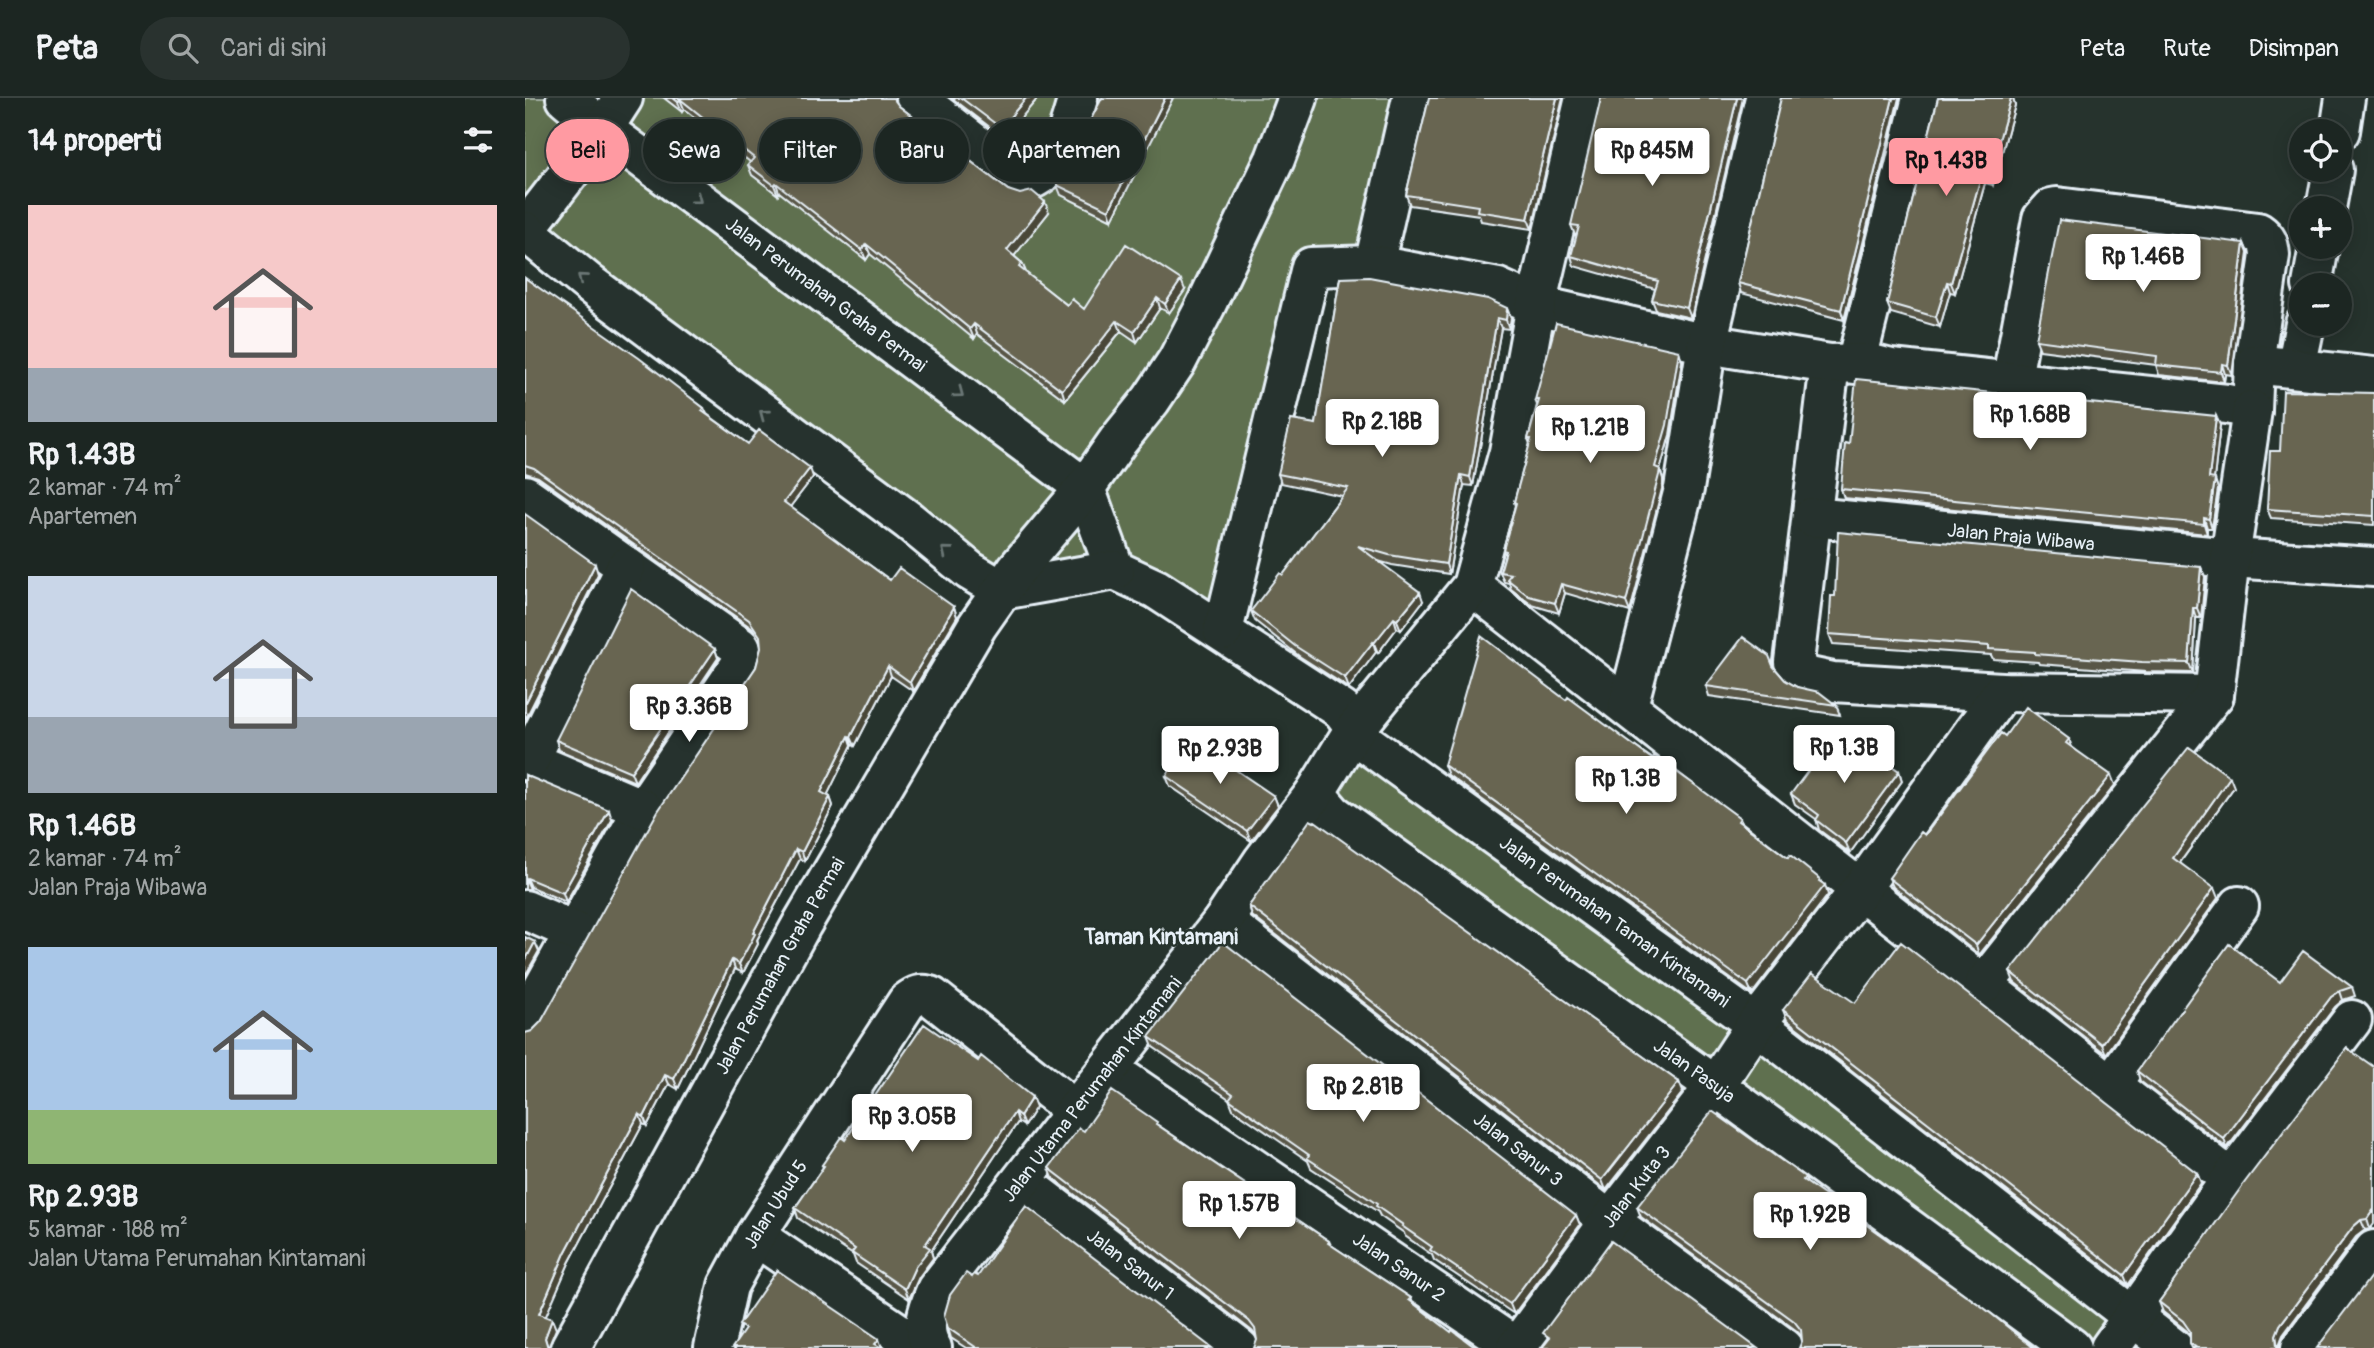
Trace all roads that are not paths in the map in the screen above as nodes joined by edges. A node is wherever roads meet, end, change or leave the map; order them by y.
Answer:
1 (566, 98) edge
2 (916, 98) edge
3 (1078, 98) edge
4 (1298, 98) edge
5 (1412, 98) edge
6 (1585, 98) edge
7 (1765, 98) edge
8 (1922, 98) edge
9 (2345, 98) edge
10 (613, 113) edge
11 (2342, 119) edge
12 (525, 231) edge
13 (1374, 265) junction
14 (1536, 305) junction
15 (2303, 336) edge
16 (1707, 344) junction
17 (1843, 364) junction
18 (2254, 364) junction
19 (2297, 368) junction
20 (2374, 376) edge
21 (2011, 383) junction
22 (2252, 410) junction
23 (1086, 488) junction
24 (525, 495) edge
25 (1812, 517) junction
26 (2230, 558) junction
27 (626, 567) junction
28 (2374, 567) edge
29 (1115, 570) junction
30 (1472, 586) junction
31 (1002, 590) junction
32 (1223, 631) junction
33 (2002, 692) junction
34 (2214, 695) junction
35 (1627, 706) junction
36 (1352, 733) junction
37 (527, 760) edge
38 (1315, 793) junction
39 (643, 809) junction
40 (1860, 891) junction
41 (2239, 906) dead end
42 (525, 910) edge
43 (1223, 921) junction
44 (576, 932) junction
45 (1984, 984) junction
46 (2352, 1020) dead end
47 (525, 1021) edge
48 (1756, 1024) junction
49 (1108, 1069) junction
50 (2111, 1084) junction
51 (1715, 1086) junction
52 (1076, 1111) junction
53 (2231, 1179) junction
54 (1022, 1182) junction
55 (1610, 1221) junction
56 (755, 1236) junction
57 (2374, 1250) edge
58 (2131, 1315) junction
59 (570, 1348) edge
60 (714, 1348) edge
61 (921, 1348) edge
62 (932, 1348) edge
63 (1239, 1348) edge
64 (1516, 1348) edge
65 (1784, 1348) edge
66 (2072, 1348) edge
67 (2110, 1348) edge
68 (2173, 1348) edge
69 (2301, 1348) edge

1 - 10 street, Jalan Perumahan Graha Permai
2 - 3 street
4 - 23 street, Jalan Perumahan Graha Permai
5 - 13 street
6 - 14 street
7 - 16 street
8 - 17 street
9 - 11 street
10 - 12 street
10 -> 23 street, Jalan Perumahan Graha Permai
31 -> 12 street
13 - 14 street
13 - 32 street
14 - 16 street
14 - 30 street
15 - 19 street
16 - 17 street
16 - 35 street
17 - 21 street
17 - 25 street
18 - 19 street
18 - 21 street
18 - 22 street
19 - 20 street
21 - 22 street
22 - 26 street
23 - 29 street
23 - 31 street, Jalan Perumahan Graha Permai
24 - 27 street
25 - 26 street, Jalan Praja Wibawa
25 - 33 street
26 - 28 street, Jalan Praja Wibawa
26 - 34 street
27 - 37 street
27 - 39 street
29 - 31 street
29 - 32 street, Jalan Perumahan Taman Kintamani
30 - 35 street
30 - 36 street, Jalan Utama Perumahan Kintamani
31 - 59 street, Jalan Perumahan Graha Permai
32 - 36 street, Jalan Perumahan Taman Kintamani
33 - 34 street
33 - 40 street, Jalan Kuta 3
34 - 45 street
35 - 40 street
36 - 38 street, Jalan Utama Perumahan Kintamani
36 - 48 street, Jalan Perumahan Taman Kintamani
37 - 39 street
38 - 43 street, Jalan Utama Perumahan Kintamani
38 - 51 street, Jalan Pasuja
39 - 44 street
40 - 45 street
40 - 48 street, Jalan Kuta 3
41 - 50 street
42 - 44 street
43 - 49 street, Jalan Utama Perumahan Kintamani
43 - 55 street, Jalan Sanur 3
44 - 47 street
45 - 50 street
46 - 53 street
48 - 51 street, Jalan Kuta 3
48 - 58 street, Jalan Perumahan Taman Kintamani
49 - 52 street, Jalan Utama Perumahan Kintamani
49 - 64 street, Jalan Sanur 2
50 - 53 street
51 - 55 street, Jalan Kuta 3
51 - 66 street, Jalan Pasuja
52 - 54 street, Jalan Utama Perumahan Kintamani
52 - 56 street, Jalan Ubud 5
53 - 58 street
54 - 62 street, Jalan Utama Perumahan Kintamani
54 - 63 street, Jalan Sanur 1
55 - 64 street, Jalan Kuta 3
55 - 65 street, Jalan Sanur 3
56 - 60 street, Jalan Ubud 5
56 - 61 street
57 - 69 street
58 - 67 street
58 - 68 street, Jalan Perumahan Taman Kintamani

